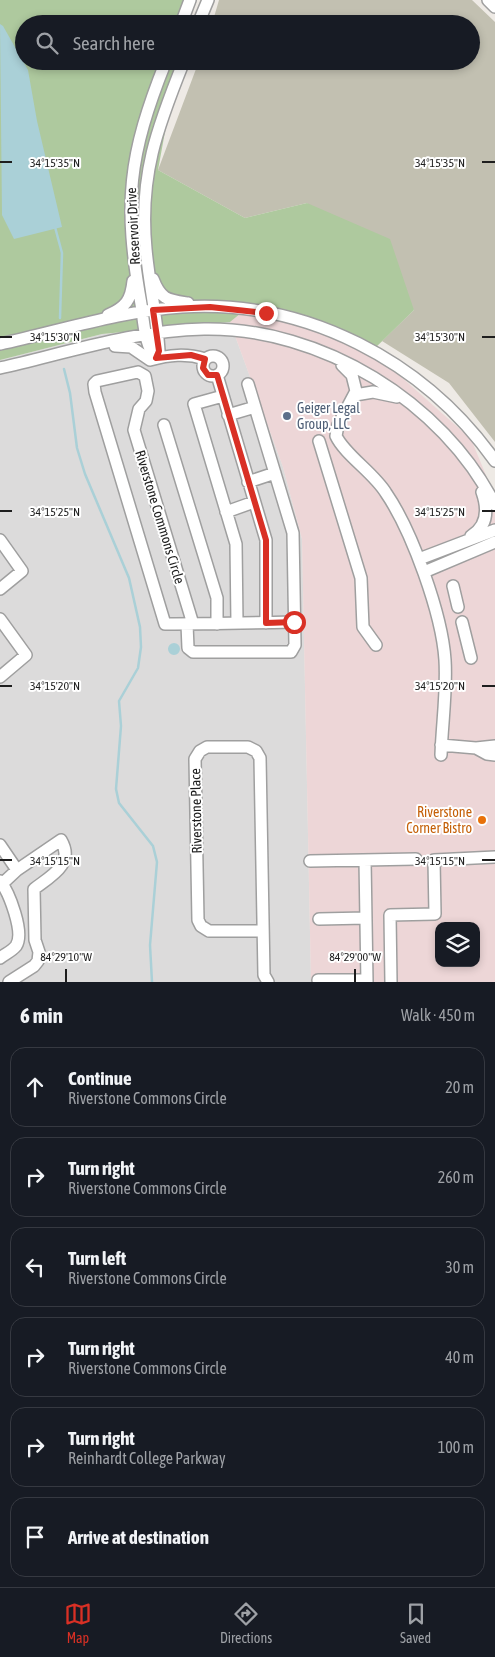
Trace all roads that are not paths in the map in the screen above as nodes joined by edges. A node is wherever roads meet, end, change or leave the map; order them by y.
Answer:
1 (190, 0) edge
2 (208, 0) edge
3 (488, 0) edge
4 (495, 7) edge
5 (184, 15) edge
6 (202, 15) edge
7 (163, 70) edge
8 (180, 70) edge
9 (147, 262) junction
10 (134, 266) junction
11 (224, 308) junction
12 (148, 311) junction
13 (88, 324) junction
14 (152, 335) junction
15 (0, 344) edge
16 (100, 345) junction
17 (331, 356) junction
18 (156, 358) junction
19 (0, 368) edge
20 (248, 384) dead end
21 (355, 395) junction
22 (223, 396) junction
23 (403, 398) junction
24 (255, 407) junction
25 (228, 415) junction
26 (164, 425) dead end
27 (319, 441) dead end
28 (495, 461) edge
29 (474, 471) junction
30 (275, 473) junction
31 (248, 482) junction
32 (254, 502) junction
33 (495, 505) edge
34 (226, 512) junction
35 (495, 530) edge
36 (0, 540) edge
37 (464, 540) junction
38 (495, 542) edge
39 (448, 547) junction
40 (419, 559) junction
41 (453, 560) junction
42 (424, 572) junction
43 (1, 585) edge
44 (453, 586) dead end
45 (458, 607) dead end
46 (0, 619) edge
47 (294, 622) junction
48 (462, 622) dead end
49 (237, 623) junction
50 (266, 623) junction
51 (190, 624) junction
52 (217, 624) junction
53 (376, 645) dead end
54 (471, 658) dead end
55 (0, 661) edge
56 (3, 674) edge
57 (495, 746) edge
58 (476, 748) junction
59 (495, 755) edge
60 (0, 845) edge
61 (495, 857) edge
62 (416, 859) dead end
63 (365, 860) junction
64 (310, 861) dead end
65 (17, 870) junction
66 (1, 883) edge
67 (366, 918) junction
68 (319, 919) dead end
69 (263, 931) junction
70 (18, 941) junction
71 (36, 942) junction
72 (0, 958) edge
73 (318, 980) dead end
74 (367, 981) edge
75 (9, 982) edge
76 (268, 982) edge
77 (391, 982) edge

1 - 5 street
2 - 6 street
3 - 4 street
7 - 10 street, Reservoir Drive
8 - 9 street, Reservoir Drive
9 - 11 street
9 - 12 street, Reservoir Drive
10 - 12 street, Reservoir Drive
10 - 13 street
11 - 12 street
11 - 28 street
12 - 13 street
12 - 14 street, Reservoir Drive
13 - 15 street
14 - 16 street
14 - 17 street
14 - 18 street
16 - 18 street
16 - 19 street
17 - 21 street
17 - 23 street
18 - 22 street
20 - 24 street
21 - 23 street
21 - 40 street
22 - 25 street
22 - 34 street
23 - 29 street
24 - 25 street
24 - 30 street
25 - 31 street
26 - 52 street
27 - 53 street
29 - 33 street
29 - 37 street
30 - 31 street
30 - 47 street
31 - 32 street
32 - 34 street
32 - 50 street
34 - 49 street
35 - 37 street
36 - 43 street
37 - 39 street
38 - 41 street
39 - 40 street
39 - 41 street
40 - 42 street
41 - 42 street
42 - 58 street
44 - 45 street
46 - 56 street
47 - 50 street
47 - 51 street, Riverstone Commons Circle
48 - 54 street
49 - 50 street
49 - 52 street
51 - 51 street, Riverstone Commons Circle
51 - 52 street
55 - 56 street
57 - 58 street
58 - 59 street
60 - 65 street
61 - 77 street
62 - 63 street
63 - 64 street
63 - 67 street
65 - 66 street
65 - 71 street
66 - 70 street
67 - 68 street
67 - 74 street
69 - 69 street, Riverstone Place
69 - 76 street, Riverstone Place
70 - 71 street
70 - 72 street
71 - 75 street
73 - 74 street

